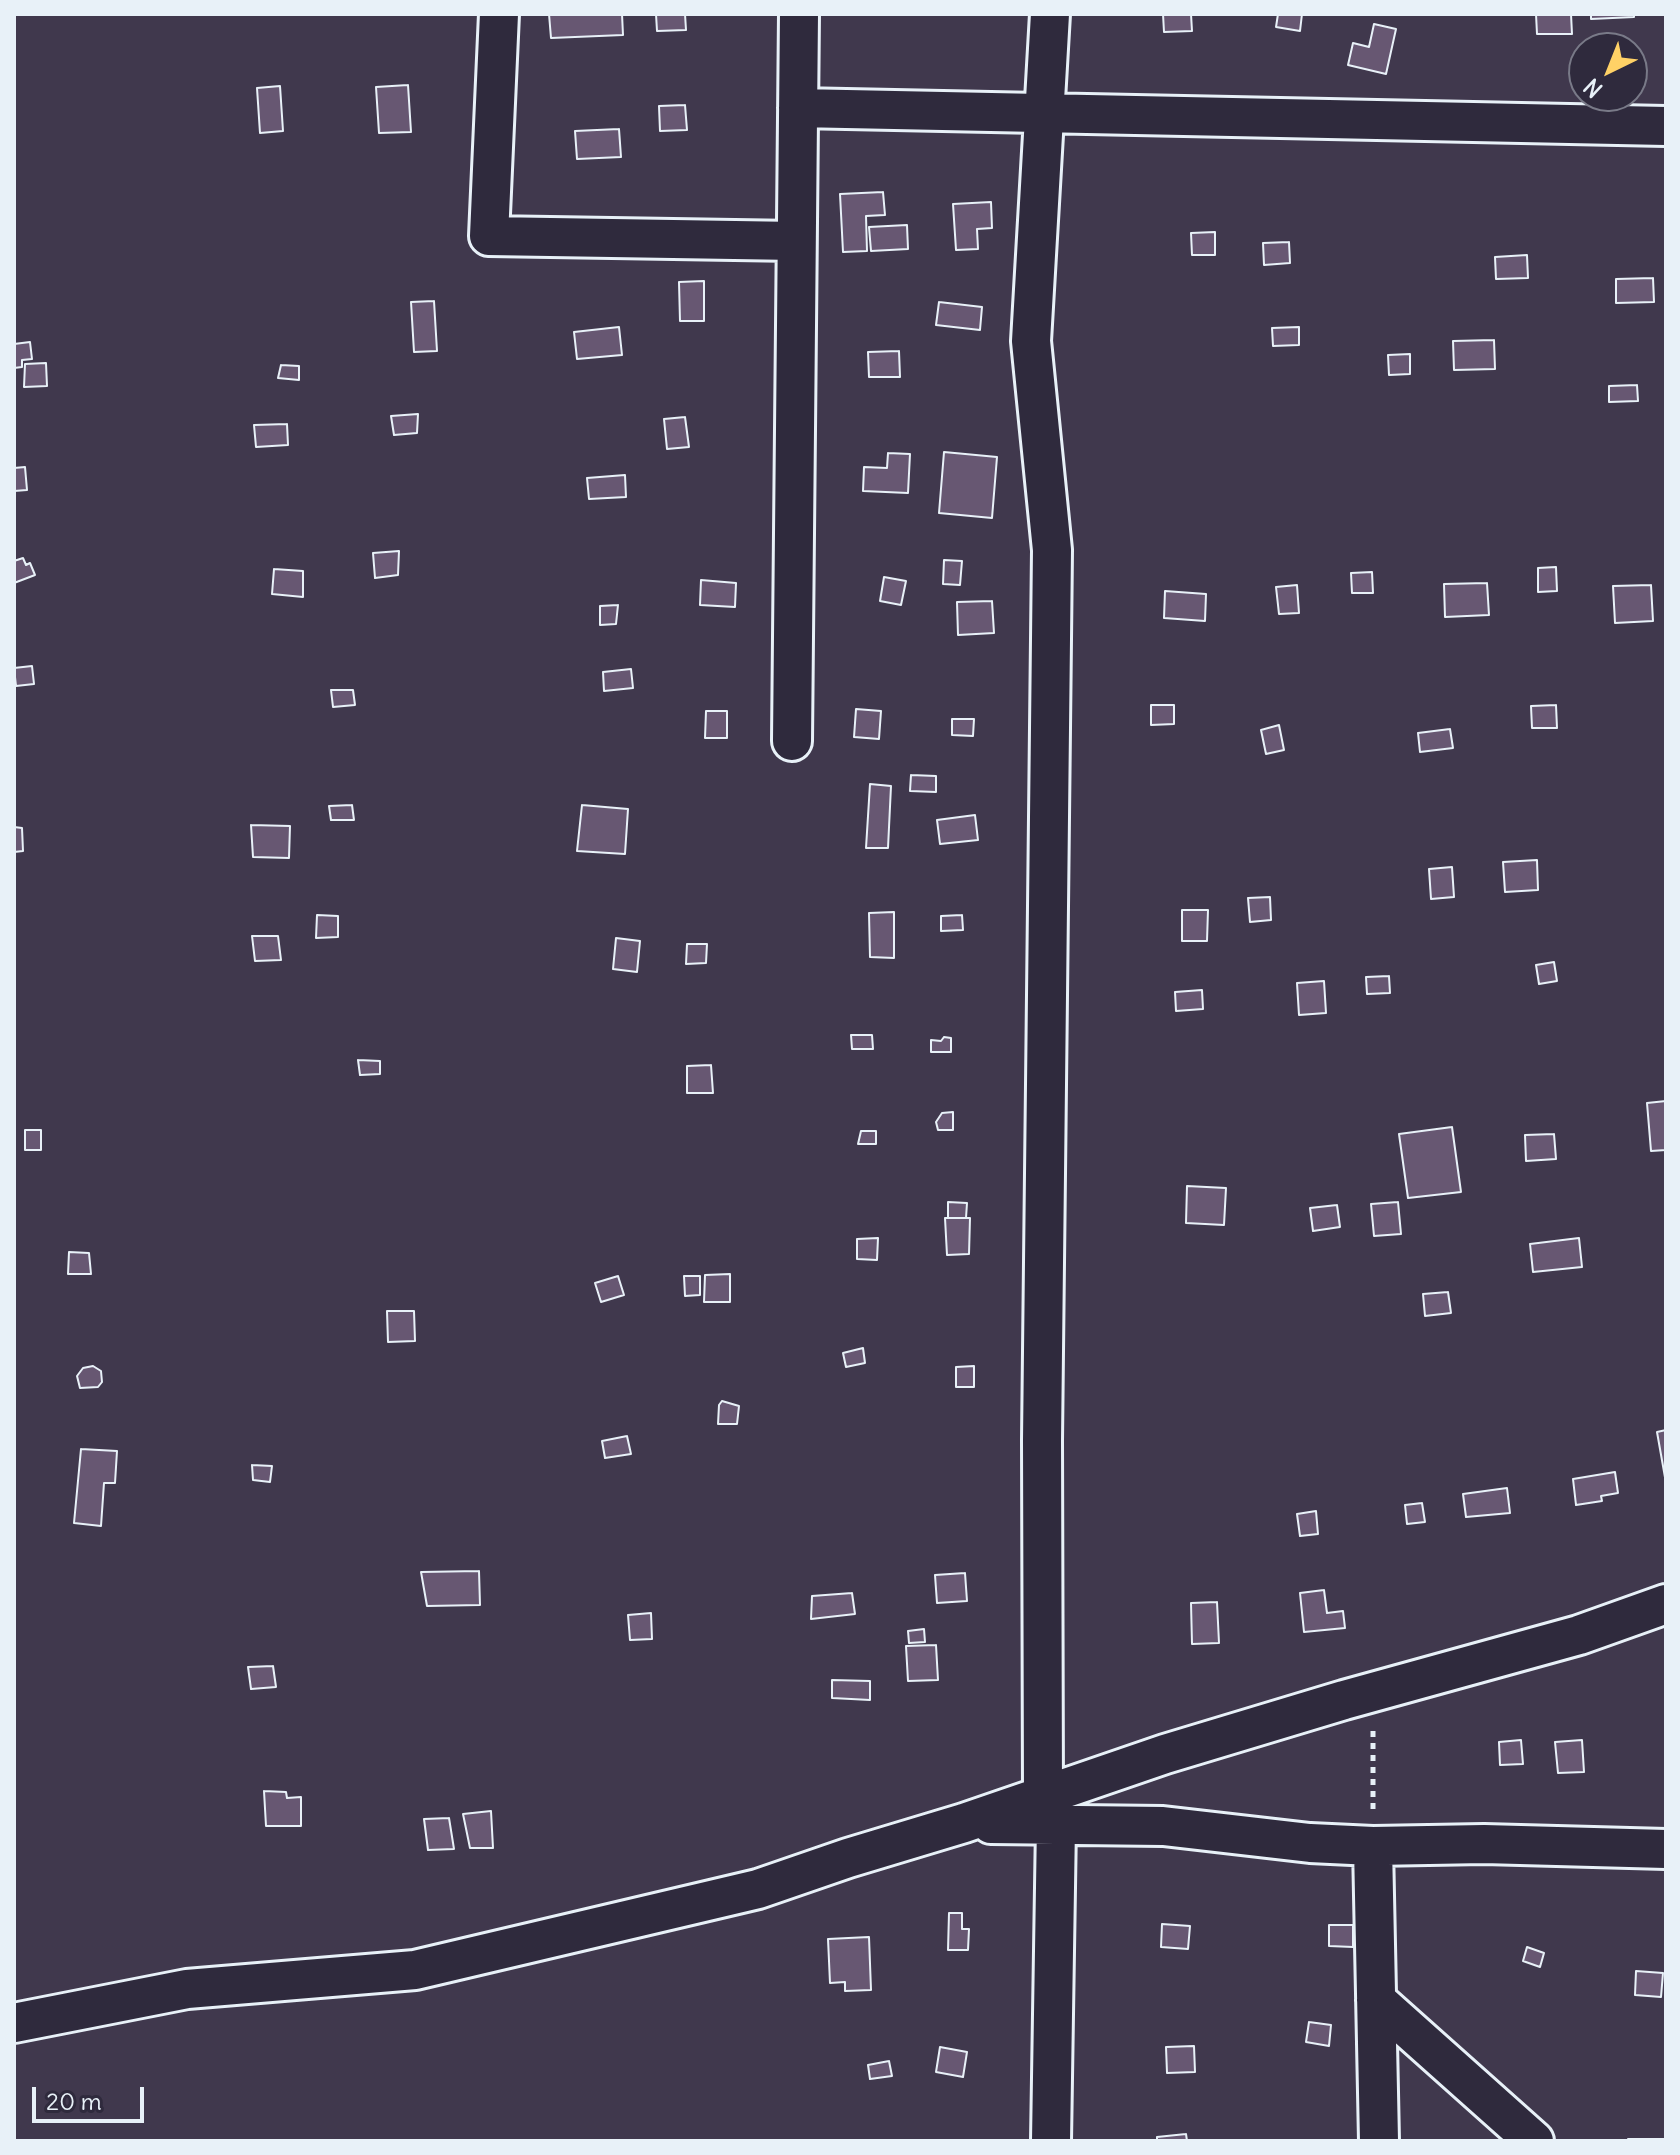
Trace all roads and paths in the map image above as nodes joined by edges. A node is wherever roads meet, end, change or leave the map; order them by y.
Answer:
1 (499, 14) edge
2 (799, 14) edge
3 (1050, 14) edge
4 (798, 108) junction
5 (1044, 115) junction
6 (1666, 126) edge
7 (796, 241) junction
8 (792, 741) dead end
9 (1666, 1604) edge
10 (1372, 1692) junction
11 (1050, 1810) junction
12 (1373, 1846) junction
13 (1666, 1849) edge
14 (1376, 2000) junction
15 (14, 2023) edge
16 (1051, 2141) edge
17 (1379, 2141) edge
18 (1534, 2141) edge

1 - 7 street
2 - 4 street
3 - 5 street
4 - 5 street
4 - 7 street
5 - 6 street
5 - 11 street
7 - 8 street
9 - 10 street
10 - 11 street
10 - 12 path
11 - 12 street
11 - 15 street
11 - 16 street
12 - 13 street
12 - 14 street
14 - 17 street
14 - 18 street

